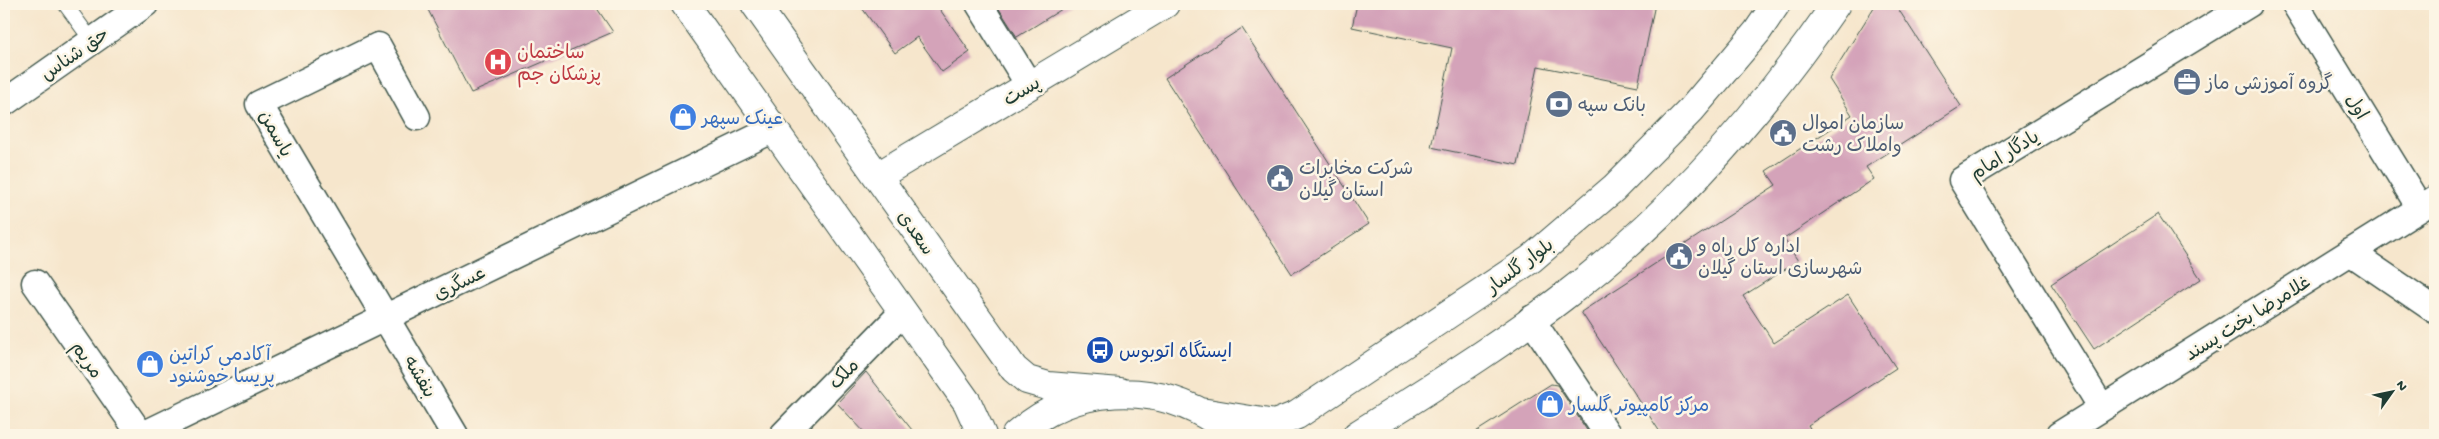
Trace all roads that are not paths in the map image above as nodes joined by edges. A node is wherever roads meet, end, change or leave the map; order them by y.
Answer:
1 (65, 4) edge
2 (145, 4) edge
3 (685, 4) edge
4 (755, 4) edge
5 (979, 4) edge
6 (1165, 4) edge
7 (1776, 4) edge
8 (1836, 4) edge
9 (2249, 4) edge
10 (2296, 4) edge
11 (92, 41) junction
12 (1029, 85) junction
13 (4, 103) edge
14 (417, 117) dead end
15 (774, 129) junction
16 (878, 176) junction
17 (2428, 203) edge
18 (2350, 252) junction
19 (35, 283) dead end
20 (2435, 310) edge
21 (903, 312) junction
22 (386, 317) junction
23 (1531, 319) junction
24 (1120, 392) junction
25 (2102, 408) junction
26 (1201, 412) junction
27 (142, 435) edge
28 (455, 435) edge
29 (783, 435) edge
30 (982, 435) edge
31 (1016, 435) edge
32 (1234, 435) edge
33 (1357, 435) edge
34 (1608, 435) edge
35 (2059, 435) edge

1 - 11 lane
2 - 11 street, حق شناس
3 - 15 main road
4 - 16 main road, سعدی
5 - 12 street
6 - 12 main road, پست
7 - 26 main road, بلوار گلسار
8 - 23 main road
9 - 25 street, یادگار امام
10 - 17 street, اول
11 - 13 street, حق شناس
12 - 16 main road, پست
14 - 22 street, یاسمن
15 - 21 main road
15 - 22 street, عسگری
16 - 24 main road, سعدی
17 - 18 street, غلامرضا بخت پسند
18 - 20 street
18 - 25 street, غلامرضا بخت پسند
19 - 27 street, مریم
21 - 29 street, ملک
21 - 30 main road
22 - 27 street, عسگری
22 - 28 street, بنفشه
23 - 33 main road
23 - 34 street
24 - 26 main road
24 - 31 main road
25 - 35 street, غلامرضا بخت پسند
26 - 32 main road

